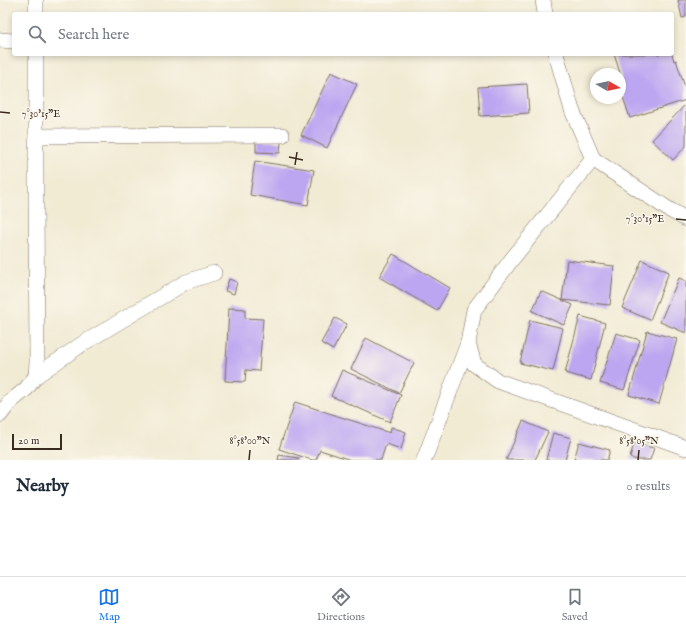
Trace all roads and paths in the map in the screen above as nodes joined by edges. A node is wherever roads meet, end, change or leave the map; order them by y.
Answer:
1 (36, 0) edge
2 (543, 0) edge
3 (36, 12) edge
4 (546, 12) edge
5 (0, 40) edge
6 (12, 41) edge
7 (36, 56) edge
8 (557, 56) edge
9 (282, 135) dead end
10 (36, 136) junction
11 (593, 159) junction
12 (686, 219) edge
13 (214, 273) dead end
14 (468, 343) junction
15 (36, 376) junction
16 (0, 415) edge
17 (686, 448) edge
18 (424, 460) edge

1 - 3 street
2 - 4 street
5 - 6 street
7 - 10 street
8 - 11 street
9 - 10 street
10 - 15 street
11 - 12 street
11 - 14 street
13 - 15 street
14 - 17 street
14 - 18 street
15 - 16 street

